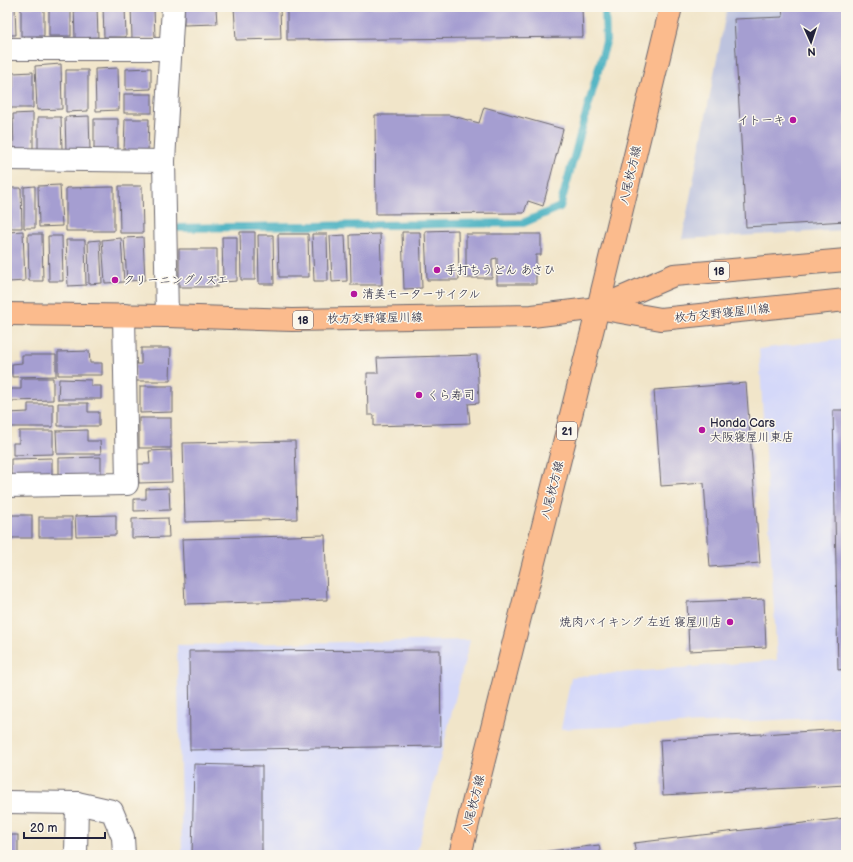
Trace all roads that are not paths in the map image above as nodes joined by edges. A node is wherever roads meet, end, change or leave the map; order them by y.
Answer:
1 (173, 7) edge
2 (671, 7) edge
3 (7, 49) edge
4 (171, 49) junction
5 (7, 159) edge
6 (164, 161) junction
7 (846, 260) edge
8 (846, 300) edge
9 (598, 308) junction
10 (7, 314) edge
11 (124, 315) junction
12 (167, 316) junction
13 (7, 486) edge
14 (7, 802) edge
15 (77, 803) junction
16 (76, 855) edge
17 (124, 855) edge
18 (460, 855) edge

1 - 4 street
2 - 9 main road, 八尾枚方線 / 21
3 - 4 street
4 - 6 street
5 - 6 street
6 - 12 street
7 - 9 main road, 枚方交野寝屋川線 / 18
8 - 9 main road, 枚方交野寝屋川線 / 18
9 - 12 main road, 枚方交野寝屋川線 / 18
9 - 18 main road, 八尾枚方線 / 21
10 - 11 main road, 枚方交野寝屋川線 / 18
11 - 12 main road, 枚方交野寝屋川線 / 18
11 - 13 street
14 - 15 street
15 - 16 street
15 - 17 street

